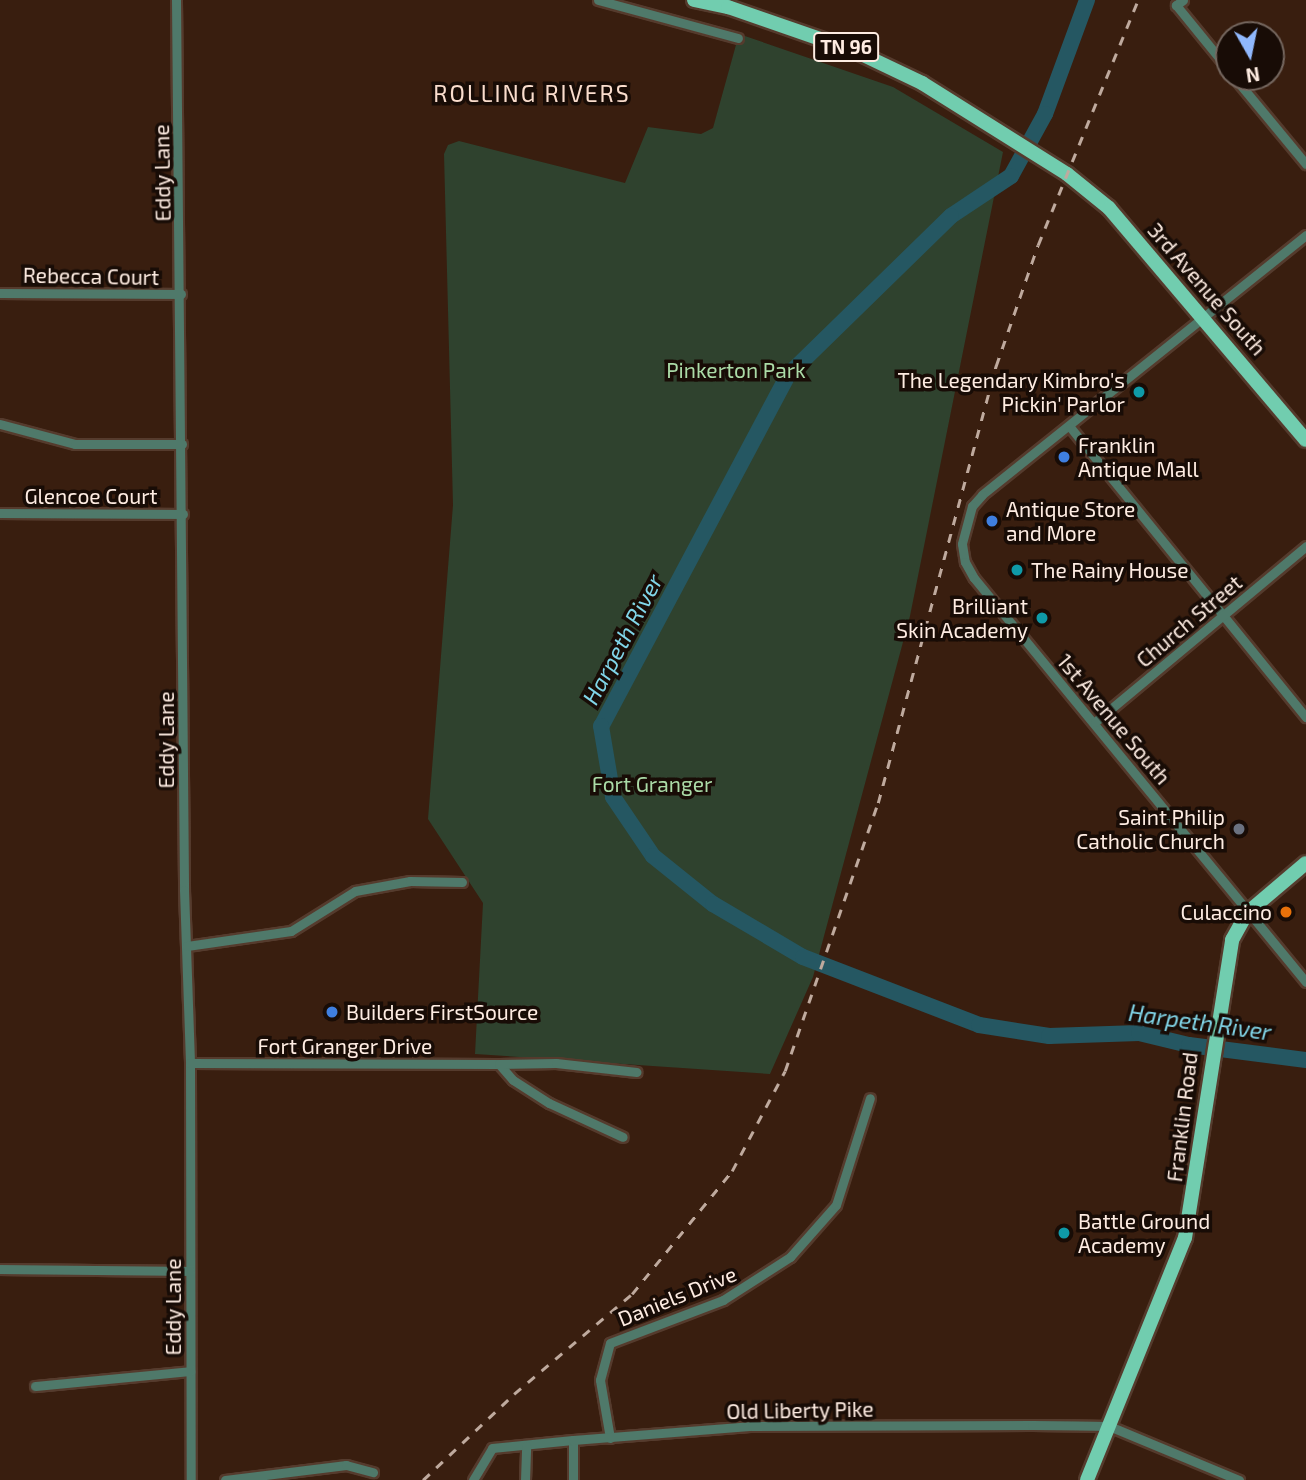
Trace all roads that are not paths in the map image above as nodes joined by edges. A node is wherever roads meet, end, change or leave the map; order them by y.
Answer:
1 (176, 0) edge
2 (598, 0) edge
3 (694, 0) edge
4 (1180, 3) edge
5 (738, 38) dead end
6 (1215, 52) edge
7 (1246, 91) edge
8 (1306, 164) edge
9 (1306, 235) edge
10 (0, 293) edge
11 (181, 294) junction
12 (1204, 318) junction
13 (0, 424) edge
14 (1070, 426) junction
15 (1306, 440) edge
16 (182, 444) junction
17 (0, 513) edge
18 (183, 514) junction
19 (1306, 546) edge
20 (1223, 615) junction
21 (1306, 717) edge
22 (1095, 722) junction
23 (1306, 863) edge
24 (462, 883) dead end
25 (1247, 913) junction
26 (187, 946) junction
27 (1306, 982) edge
28 (190, 1063) junction
29 (499, 1064) junction
30 (636, 1072) dead end
31 (870, 1098) dead end
32 (623, 1137) dead end
33 (0, 1269) edge
34 (190, 1271) junction
35 (190, 1371) junction
36 (35, 1386) dead end
37 (1109, 1426) junction
38 (610, 1438) junction
39 (573, 1440) junction
40 (526, 1446) junction
41 (373, 1472) dead end
42 (191, 1480) edge
43 (225, 1480) edge
44 (473, 1480) edge
45 (525, 1480) edge
46 (573, 1480) edge
47 (1087, 1480) edge
48 (1239, 1480) edge

1 - 11 street, Eddy Lane
2 - 5 street
3 - 12 main road, 3rd Avenue South / TN 96
4 - 6 street
7 - 8 street
9 - 12 street
10 - 11 street, Rebecca Court
11 - 16 street, Eddy Lane
12 - 14 street
12 - 15 main road, 3rd Avenue South / TN 96
13 - 16 street
14 - 20 street
14 - 22 street, 1st Avenue South
16 - 18 street, Eddy Lane
17 - 18 street, Glencoe Court
18 - 26 street, Eddy Lane
19 - 20 street, Church Street
20 - 21 street
20 - 22 street, Church Street
22 - 25 street, 1st Avenue South
23 - 25 main road
24 - 26 street
25 - 27 street, 1st Avenue South
25 - 37 main road, Franklin Road
26 - 28 street, Eddy Lane
28 - 29 street, Fort Granger Drive
28 - 34 street, Eddy Lane
29 - 30 street, Fort Granger Drive
29 - 32 street
31 - 38 street, Daniels Drive
33 - 34 street
34 - 35 street, Eddy Lane
35 - 36 street
35 - 42 street, Eddy Lane
37 - 38 street, Old Liberty Pike
37 - 47 main road, Franklin Road
37 - 48 street
38 - 39 street, Old Liberty Pike
39 - 40 street, Old Liberty Pike
39 - 46 street
40 - 44 street, Old Liberty Pike
40 - 45 street
41 - 43 street

